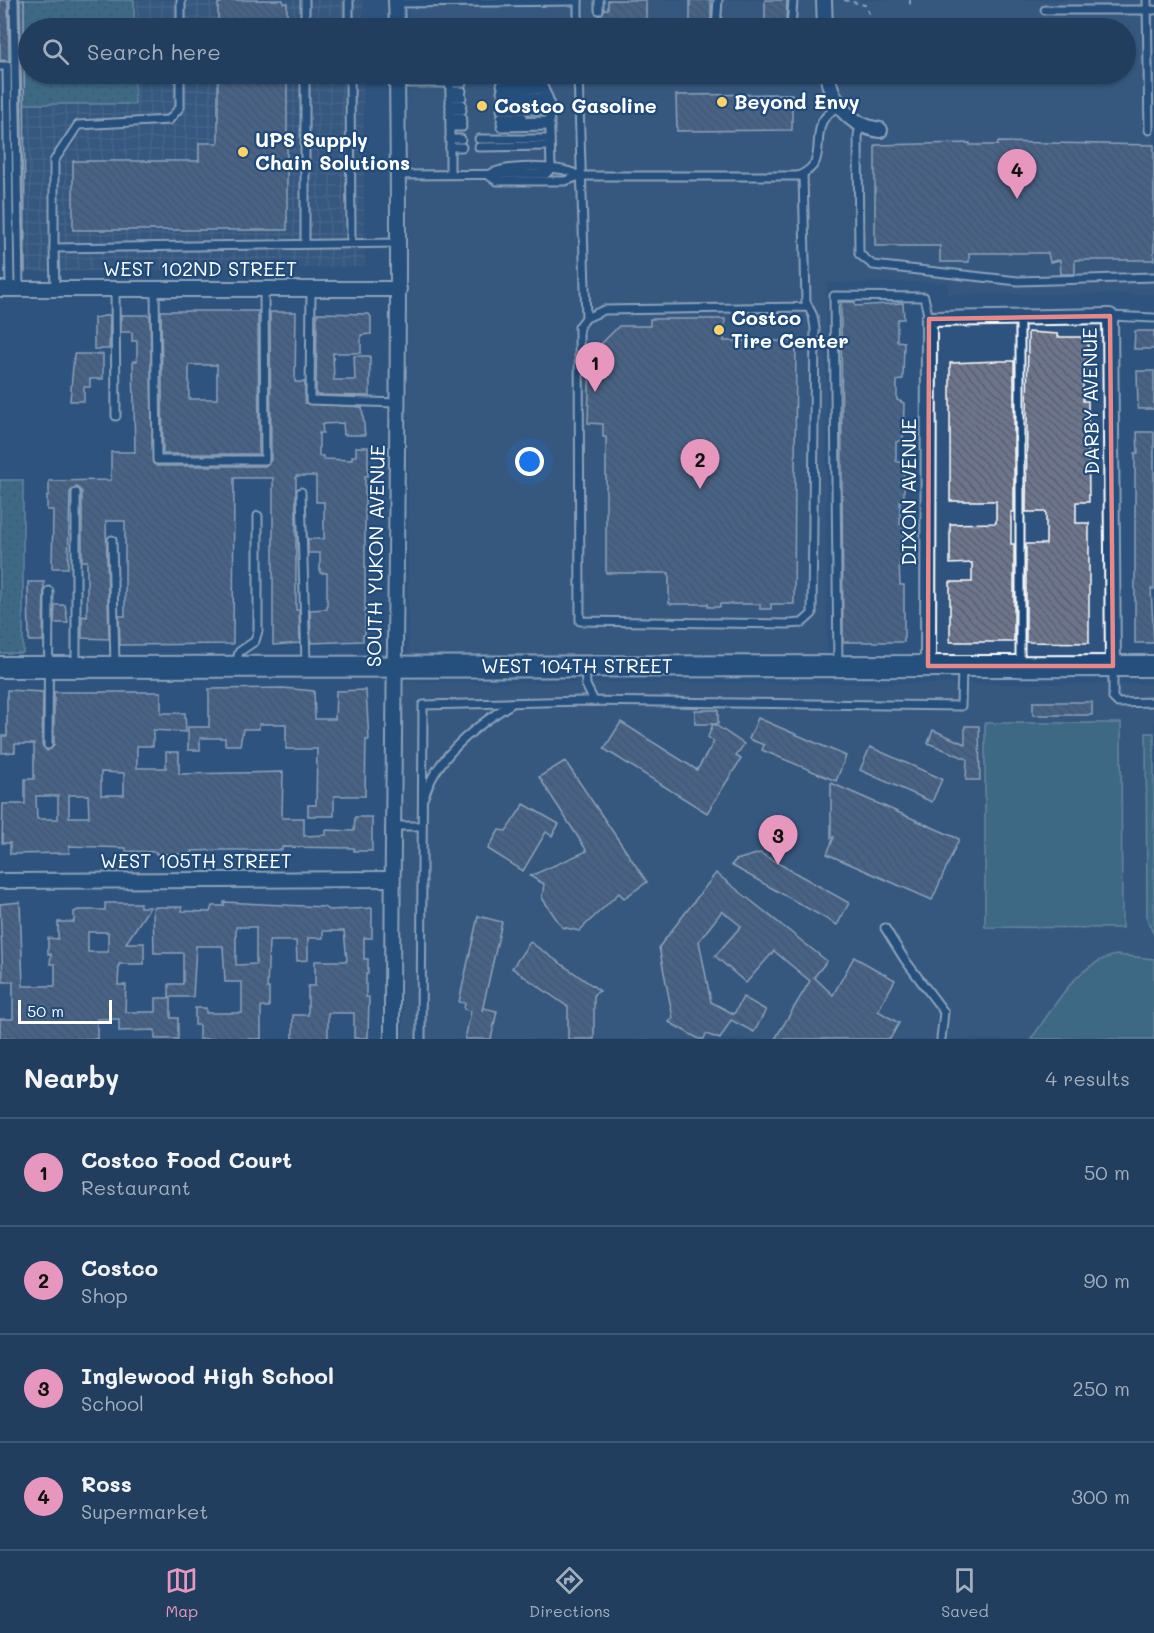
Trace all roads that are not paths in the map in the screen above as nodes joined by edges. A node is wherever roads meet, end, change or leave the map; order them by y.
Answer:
1 (14, 0) edge
2 (181, 0) edge
3 (305, 0) edge
4 (349, 0) edge
5 (578, 0) edge
6 (599, 0) edge
7 (718, 0) edge
8 (793, 0) edge
9 (824, 0) edge
10 (1147, 0) edge
11 (438, 1) edge
12 (396, 2) edge
13 (599, 10) dead end
14 (1045, 10) dead end
15 (1150, 10) edge
16 (181, 18) edge
17 (305, 18) edge
18 (349, 18) edge
19 (397, 18) edge
20 (578, 18) edge
21 (717, 18) edge
22 (792, 18) edge
23 (825, 18) edge
24 (0, 66) edge
25 (180, 84) edge
26 (305, 84) edge
27 (350, 84) edge
28 (397, 84) edge
29 (408, 84) edge
30 (578, 84) edge
31 (830, 84) edge
32 (840, 105) junction
33 (450, 106) junction
34 (462, 106) junction
35 (501, 106) junction
36 (549, 109) junction
37 (860, 124) junction
38 (880, 130) dead end
39 (1149, 130) dead end
40 (550, 142) junction
41 (450, 143) junction
42 (461, 143) dead end
43 (479, 143) dead end
44 (550, 169) junction
45 (450, 174) junction
46 (488, 174) junction
47 (803, 174) junction
48 (398, 175) junction
49 (580, 176) junction
50 (305, 243) junction
51 (351, 243) junction
52 (399, 243) junction
53 (54, 248) junction
54 (1154, 277) edge
55 (10, 289) edge
56 (55, 289) junction
57 (115, 289) junction
58 (155, 289) junction
59 (264, 289) junction
60 (311, 289) junction
61 (399, 289) junction
62 (808, 307) junction
63 (1020, 316) junction
64 (1110, 316) junction
65 (586, 318) junction
66 (1154, 318) edge
67 (929, 319) junction
68 (398, 403) junction
69 (116, 416) dead end
70 (302, 492) dead end
71 (76, 493) dead end
72 (258, 516) dead end
73 (112, 540) dead end
74 (49, 591) dead end
75 (306, 666) junction
76 (393, 666) junction
77 (584, 666) junction
78 (838, 666) junction
79 (928, 666) junction
80 (962, 666) junction
81 (1020, 666) junction
82 (1113, 666) junction
83 (1154, 666) edge
84 (0, 667) edge
85 (48, 667) junction
86 (115, 667) junction
87 (236, 667) junction
88 (76, 668) junction
89 (594, 701) junction
90 (1154, 702) edge
91 (512, 703) junction
92 (48, 745) dead end
93 (422, 802) junction
94 (392, 826) junction
95 (422, 826) junction
96 (392, 879) junction
97 (0, 880) edge
98 (885, 928) dead end
99 (392, 1039) edge
100 (420, 1039) edge
101 (941, 1039) edge

1 - 55 lane
2 - 16 lane
3 - 17 lane
4 - 18 lane
5 - 11 lane
5 - 20 lane
6 - 13 lane
7 - 21 lane
8 - 22 lane
9 - 23 street
10 - 15 lane
11 - 12 lane
12 - 19 street
14 - 15 lane
15 - 39 lane
24 - 55 lane
25 - 53 lane
26 - 50 lane
27 - 51 lane
28 - 48 street, SOUTH YUKON AVENUE
29 - 33 lane
30 - 49 lane
31 - 32 street
32 - 37 street
32 - 47 lane
33 - 34 lane
33 - 34 lane
33 - 34 lane
33 - 41 lane
35 - 36 lane
35 - 36 lane
35 - 36 lane
36 - 40 lane
37 - 38 street
37 - 54 lane
40 - 43 lane
40 - 44 lane
41 - 42 lane
41 - 45 lane
44 - 46 lane
44 - 49 lane
45 - 46 lane
45 - 48 lane
46 - 49 lane
47 - 49 lane
47 - 62 lane
48 - 52 street, SOUTH YUKON AVENUE
49 - 65 lane
50 - 51 lane
50 - 53 lane
51 - 52 lane
52 - 61 street, SOUTH YUKON AVENUE
53 - 56 lane
55 - 56 street, WEST 102ND STREET
56 - 57 street, WEST 102ND STREET
57 - 58 street, WEST 102ND STREET
57 - 69 lane
58 - 59 street, WEST 102ND STREET
58 - 59 lane
59 - 60 street, WEST 102ND STREET
60 - 61 street, WEST 102ND STREET
60 - 68 lane
61 - 68 street, SOUTH YUKON AVENUE
62 - 65 lane
62 - 65 lane
63 - 64 street, DARBY AVENUE
63 - 67 street, DARBY AVENUE
63 - 81 lane
64 - 66 lane
64 - 82 street, DARBY AVENUE
67 - 78 lane
67 - 79 street, DIXON AVENUE
68 - 76 street, SOUTH YUKON AVENUE
70 - 75 lane
71 - 88 lane
72 - 87 lane
73 - 86 lane
74 - 85 lane
75 - 76 street, WEST 104TH STREET
75 - 87 street, WEST 104TH STREET
76 - 77 street, WEST 104TH STREET
76 - 94 street, SOUTH YUKON AVENUE
77 - 78 street, WEST 104TH STREET
77 - 89 lane
78 - 79 street, WEST 104TH STREET
79 - 80 street, WEST 104TH STREET
80 - 81 street, WEST 104TH STREET
80 - 89 lane
81 - 82 street, WEST 104TH STREET
82 - 83 street, WEST 104TH STREET
82 - 90 lane
84 - 85 street, WEST 104TH STREET
85 - 88 street, WEST 104TH STREET
85 - 92 lane
86 - 87 street, WEST 104TH STREET
86 - 88 street, WEST 104TH STREET
89 - 91 lane
91 - 93 lane
91 - 93 lane
93 - 95 lane
94 - 95 lane
94 - 96 street, SOUTH YUKON AVENUE
95 - 100 lane
96 - 97 street, WEST 105TH STREET
96 - 99 street, SOUTH YUKON AVENUE
98 - 101 lane

